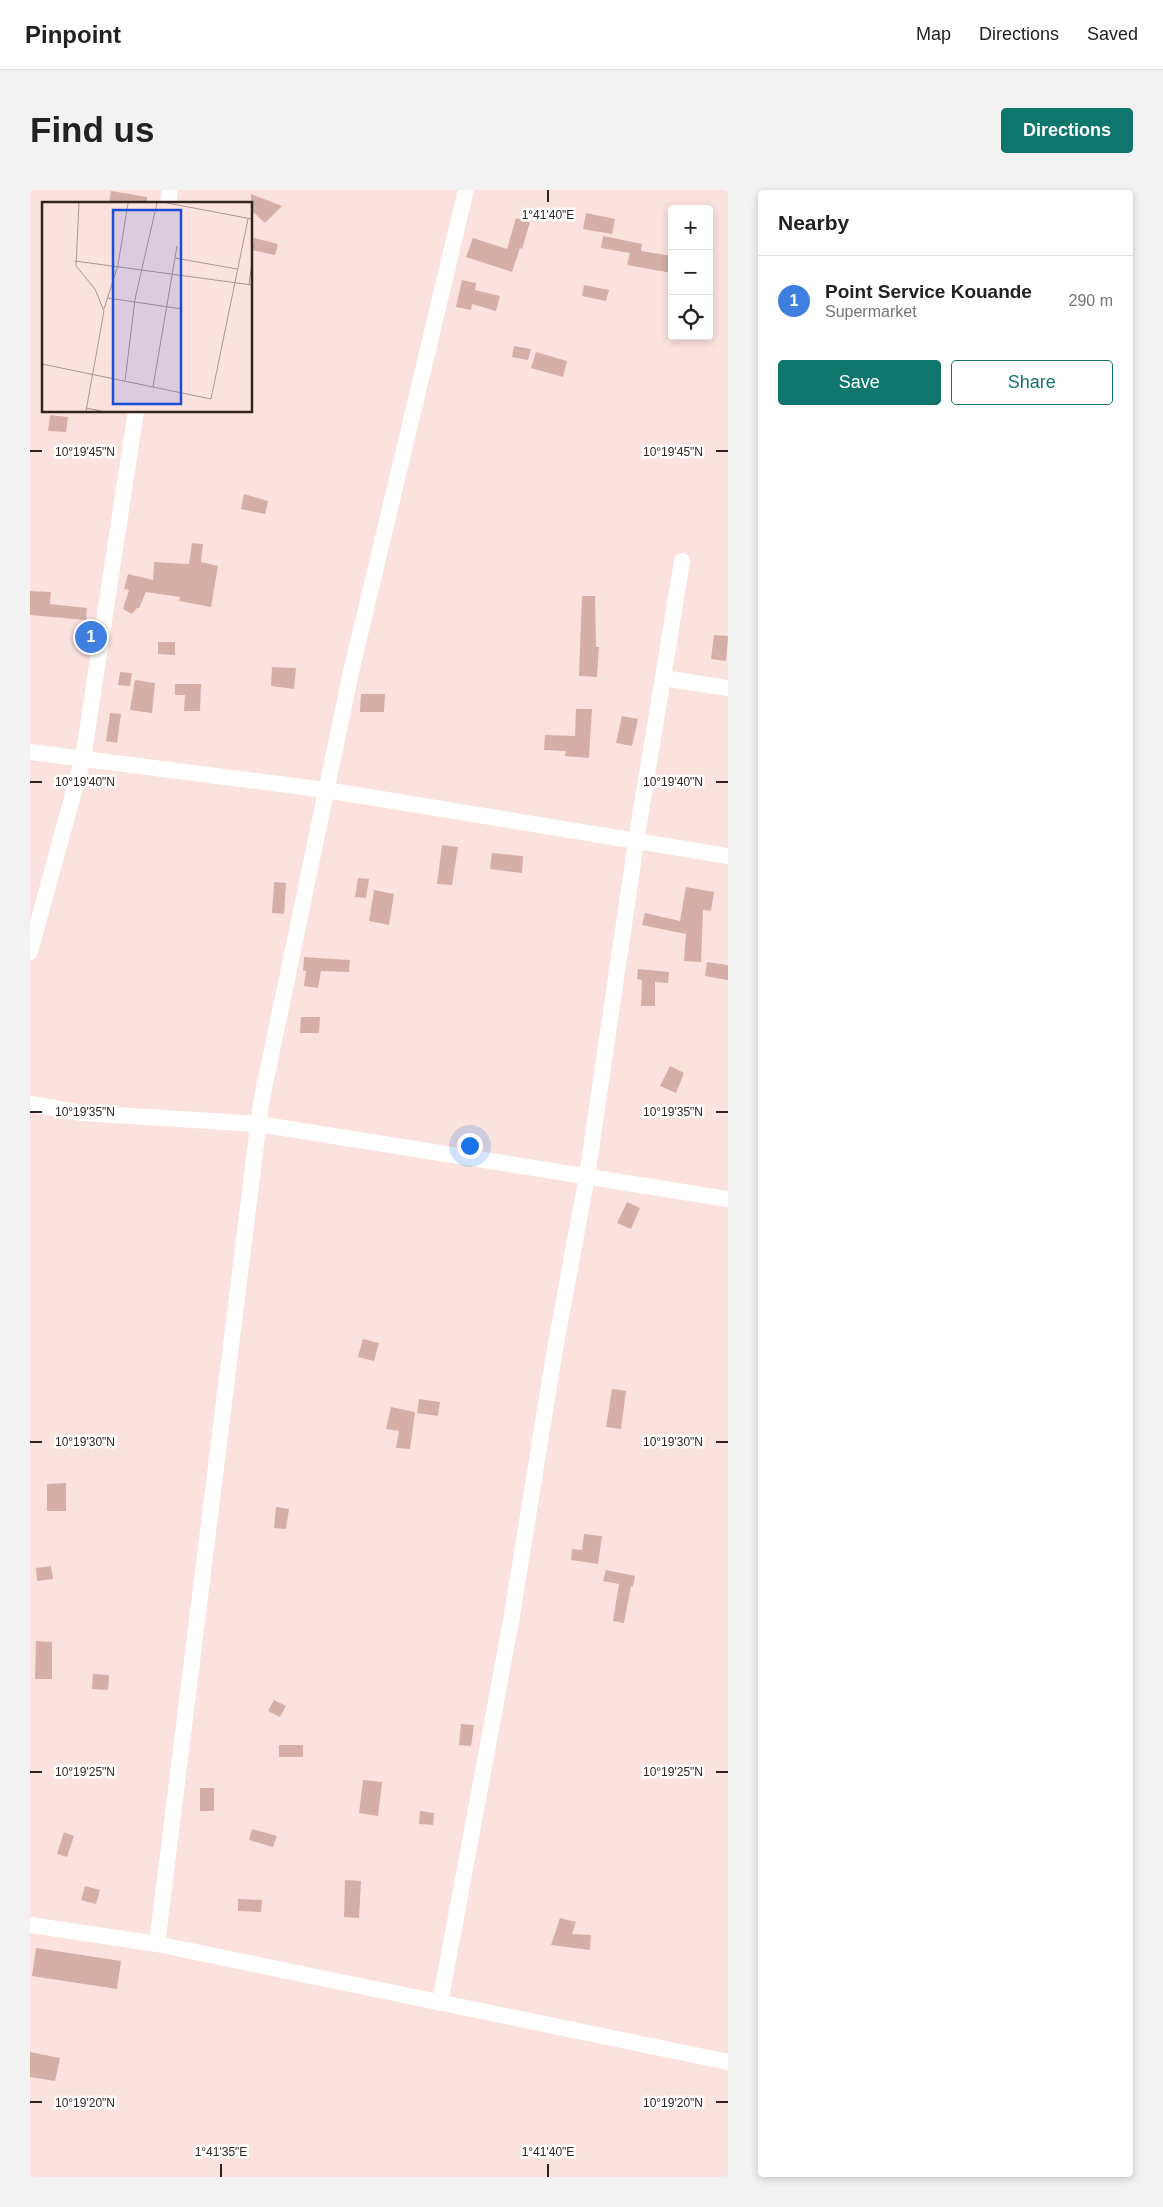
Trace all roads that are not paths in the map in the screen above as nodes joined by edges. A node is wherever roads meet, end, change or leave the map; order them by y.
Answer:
1 (466, 190) edge
2 (136, 412) edge
3 (682, 561) dead end
4 (663, 678) junction
5 (728, 688) edge
6 (30, 752) edge
7 (83, 758) junction
8 (326, 790) junction
9 (636, 842) junction
10 (728, 856) edge
11 (30, 952) edge
12 (30, 1104) edge
13 (258, 1124) junction
14 (587, 1176) junction
15 (728, 1198) edge
16 (30, 1925) edge
17 (157, 1944) junction
18 (440, 2003) junction
19 (728, 2062) edge

1 - 8 street
2 - 7 street
3 - 4 street
4 - 5 street
4 - 9 street
6 - 7 street
7 - 8 street
7 - 11 street
8 - 9 street
8 - 13 street
9 - 10 street
9 - 14 street
12 - 13 street
13 - 14 street
13 - 17 street
14 - 15 street
14 - 18 street
16 - 17 street
17 - 18 street
18 - 19 street

